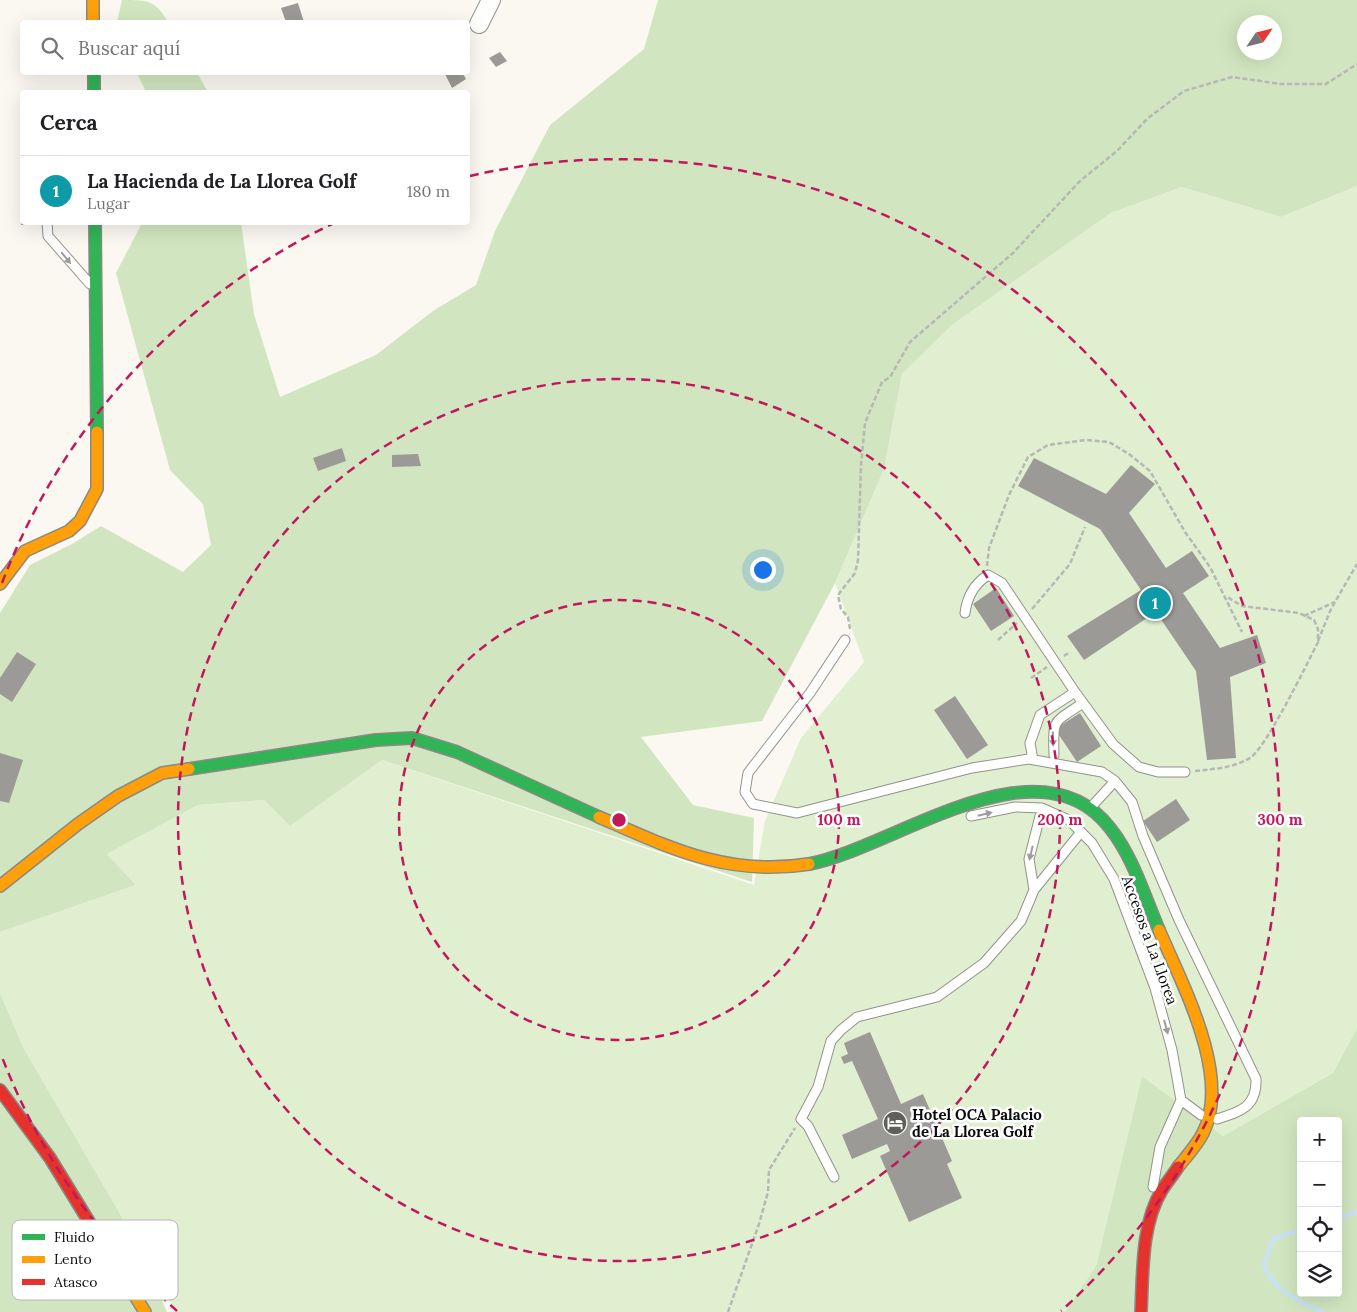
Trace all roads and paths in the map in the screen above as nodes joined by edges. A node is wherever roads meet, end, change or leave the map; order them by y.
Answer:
1 (93, 0) edge
2 (492, 0) edge
3 (93, 20) edge
4 (479, 24) dead end
5 (1357, 64) edge
6 (93, 75) edge
7 (94, 75) edge
8 (85, 90) edge
9 (94, 90) edge
10 (47, 225) edge
11 (95, 225) edge
12 (95, 289) junction
13 (1085, 527) dead end
14 (1357, 564) edge
15 (988, 575) junction
16 (0, 584) edge
17 (1225, 596) junction
18 (1336, 601) junction
19 (965, 613) dead end
20 (1025, 616) junction
21 (1304, 616) junction
22 (1242, 632) dead end
23 (845, 640) joint
24 (998, 640) dead end
25 (1318, 642) junction
26 (1075, 692) junction
27 (1083, 703) junction
28 (1054, 755) dead end
29 (1033, 760) junction
30 (1185, 772) joint
31 (1115, 781) junction
32 (1091, 808) junction
33 (1040, 816) dead end
34 (936, 818) junction
35 (1082, 832) junction
36 (0, 886) edge
37 (1034, 890) junction
38 (0, 1090) edge
39 (1181, 1100) junction
40 (1201, 1115) dead end
41 (802, 1119) junction
42 (1217, 1119) dead end
43 (834, 1177) dead end
44 (1155, 1206) junction
45 (88, 1220) edge
46 (138, 1300) edge
47 (145, 1312) edge
48 (728, 1312) edge
49 (1141, 1312) edge

1 - 3 main road
2 - 4 street
5 - 23 path
6 - 8 lane
7 - 9 main road
10 -> 12 lane
11 - 12 main road
12 - 16 main road
13 - 20 path
14 - 18 path
15 - 17 path
15 - 19 lane
15 - 20 lane
17 - 21 path
17 - 22 path
18 - 21 path
18 - 25 path
20 - 24 path
20 - 26 lane
21 - 25 path
23 - 29 lane
25 - 30 path
26 - 27 lane
26 - 29 lane
27 -> 28 lane
27 - 30 lane
29 - 31 lane
31 - 32 lane
31 - 42 lane
32 - 34 main road
32 - 44 main road
33 -> 37 lane
34 -> 35 lane, Accesos a La Llorea
34 - 36 main road
35 - 37 lane
35 -> 39 lane, Accesos a La Llorea
37 - 41 lane
38 - 45 main road
39 - 40 lane
39 - 44 lane
41 - 43 lane
41 - 48 path
44 - 49 main road
46 - 47 main road

